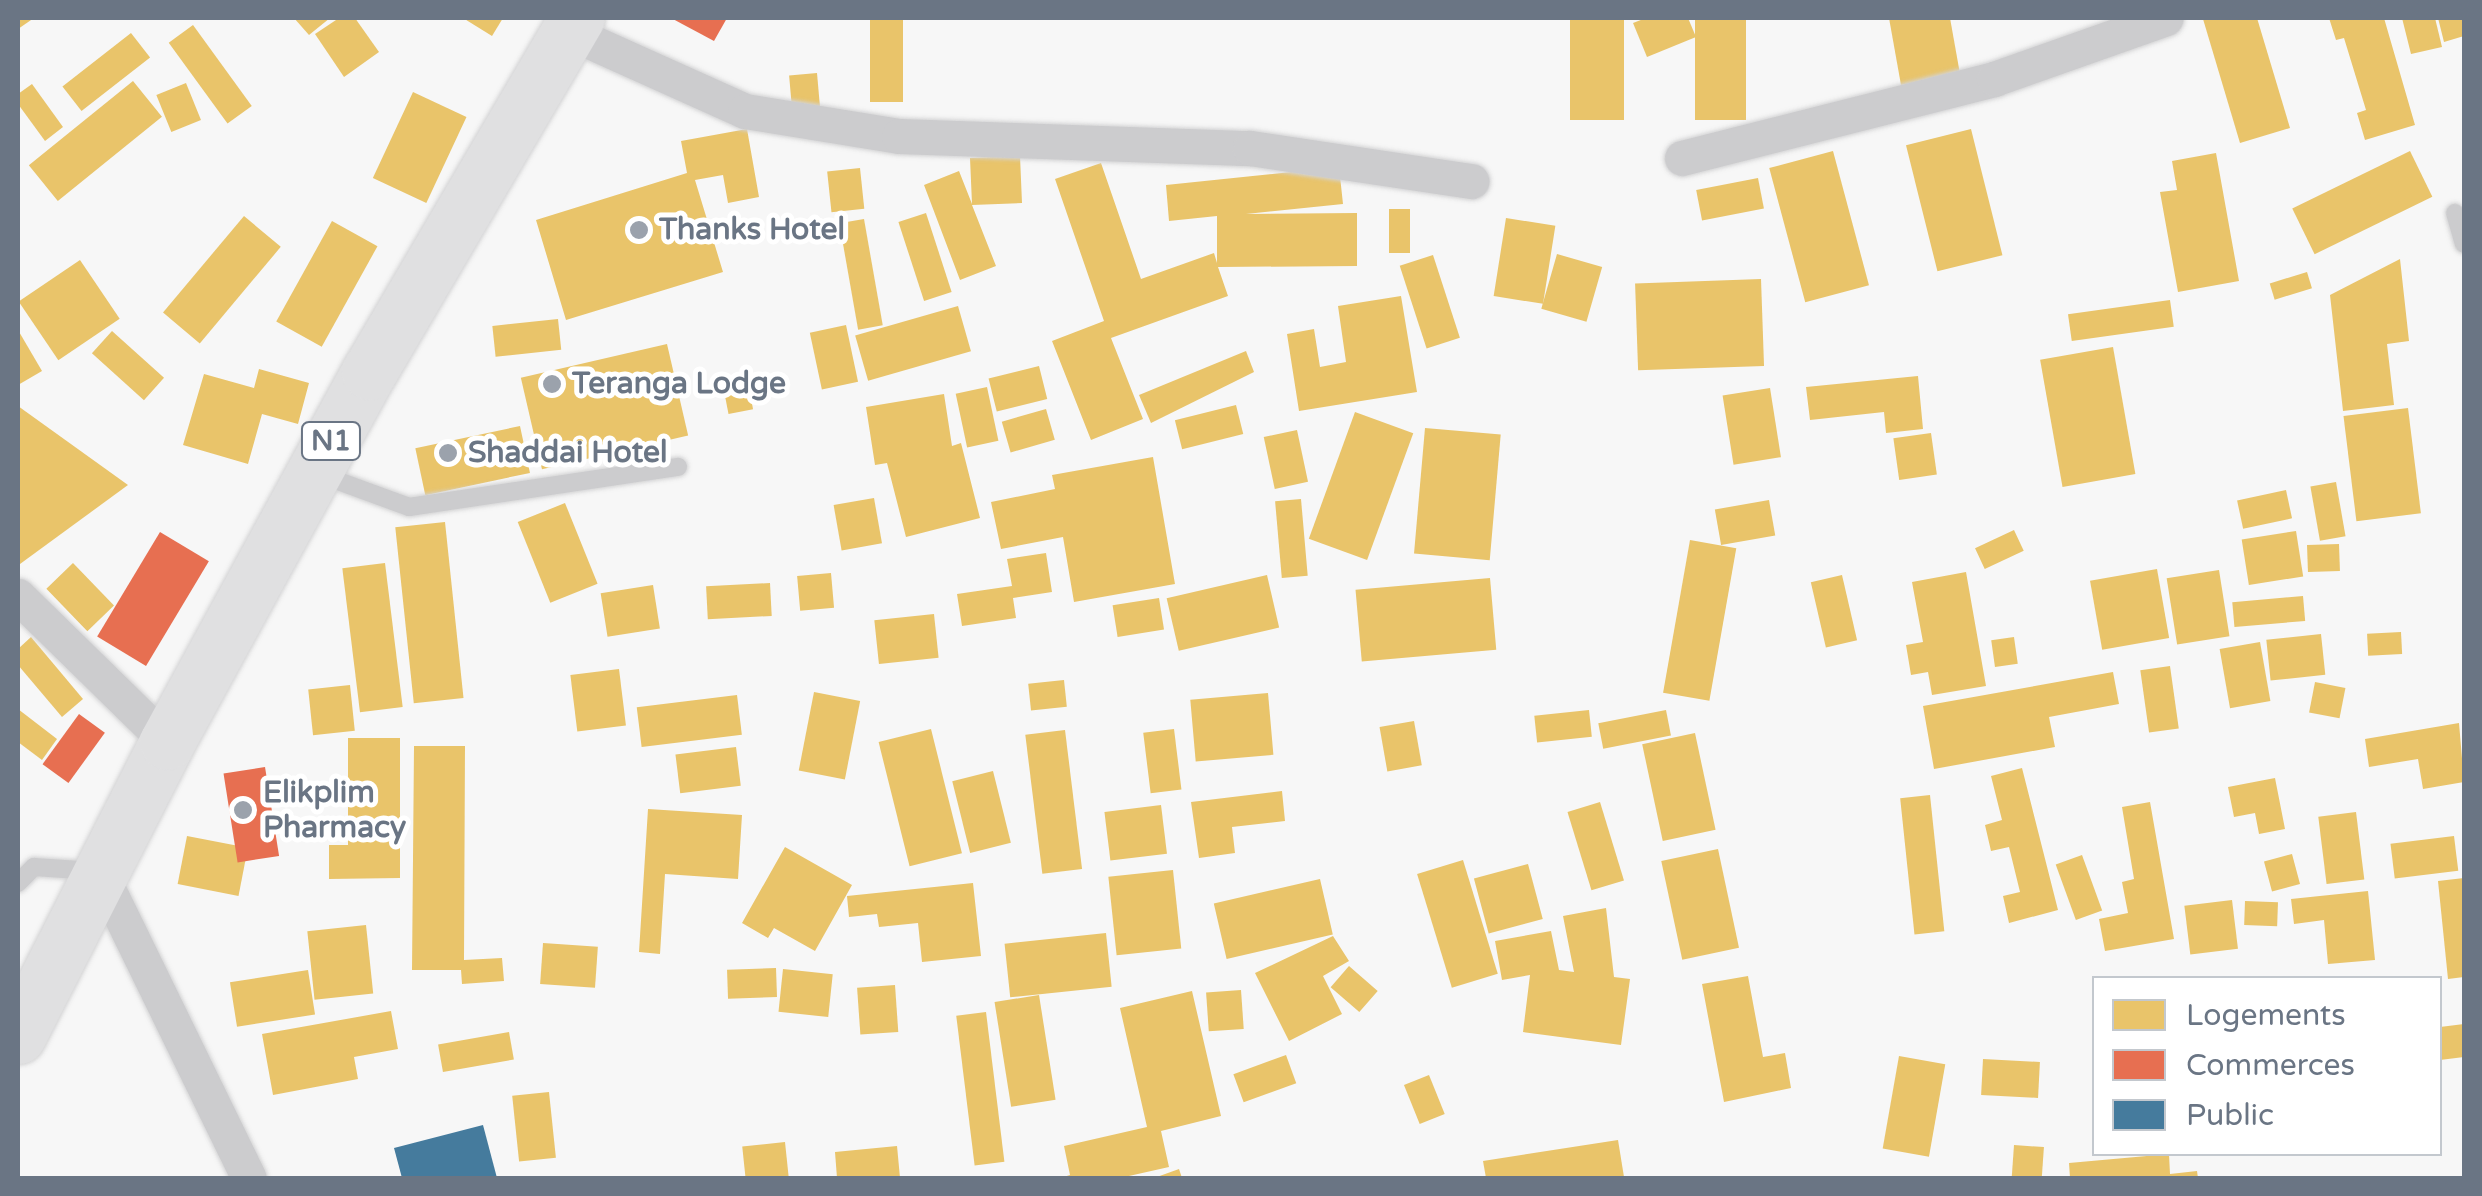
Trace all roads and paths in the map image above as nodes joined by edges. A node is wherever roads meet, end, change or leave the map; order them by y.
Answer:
1 (2166, 18) edge
2 (573, 25) edge
3 (1682, 158) dead end
4 (1472, 182) dead end
5 (2455, 213) dead end
6 (2464, 244) edge
7 (678, 467) dead end
8 (314, 472) junction
9 (18, 596) edge
10 (167, 742) junction
11 (100, 873) junction
12 (18, 882) edge
13 (18, 1036) edge
14 (249, 1178) edge

1 - 3 street
2 - 4 street
2 - 8 highway, N1
5 - 6 lane
7 - 8 lane
8 - 10 highway, N1
9 - 10 street
10 - 11 highway, N1
11 - 12 lane
11 - 13 highway, N1
11 - 14 street

